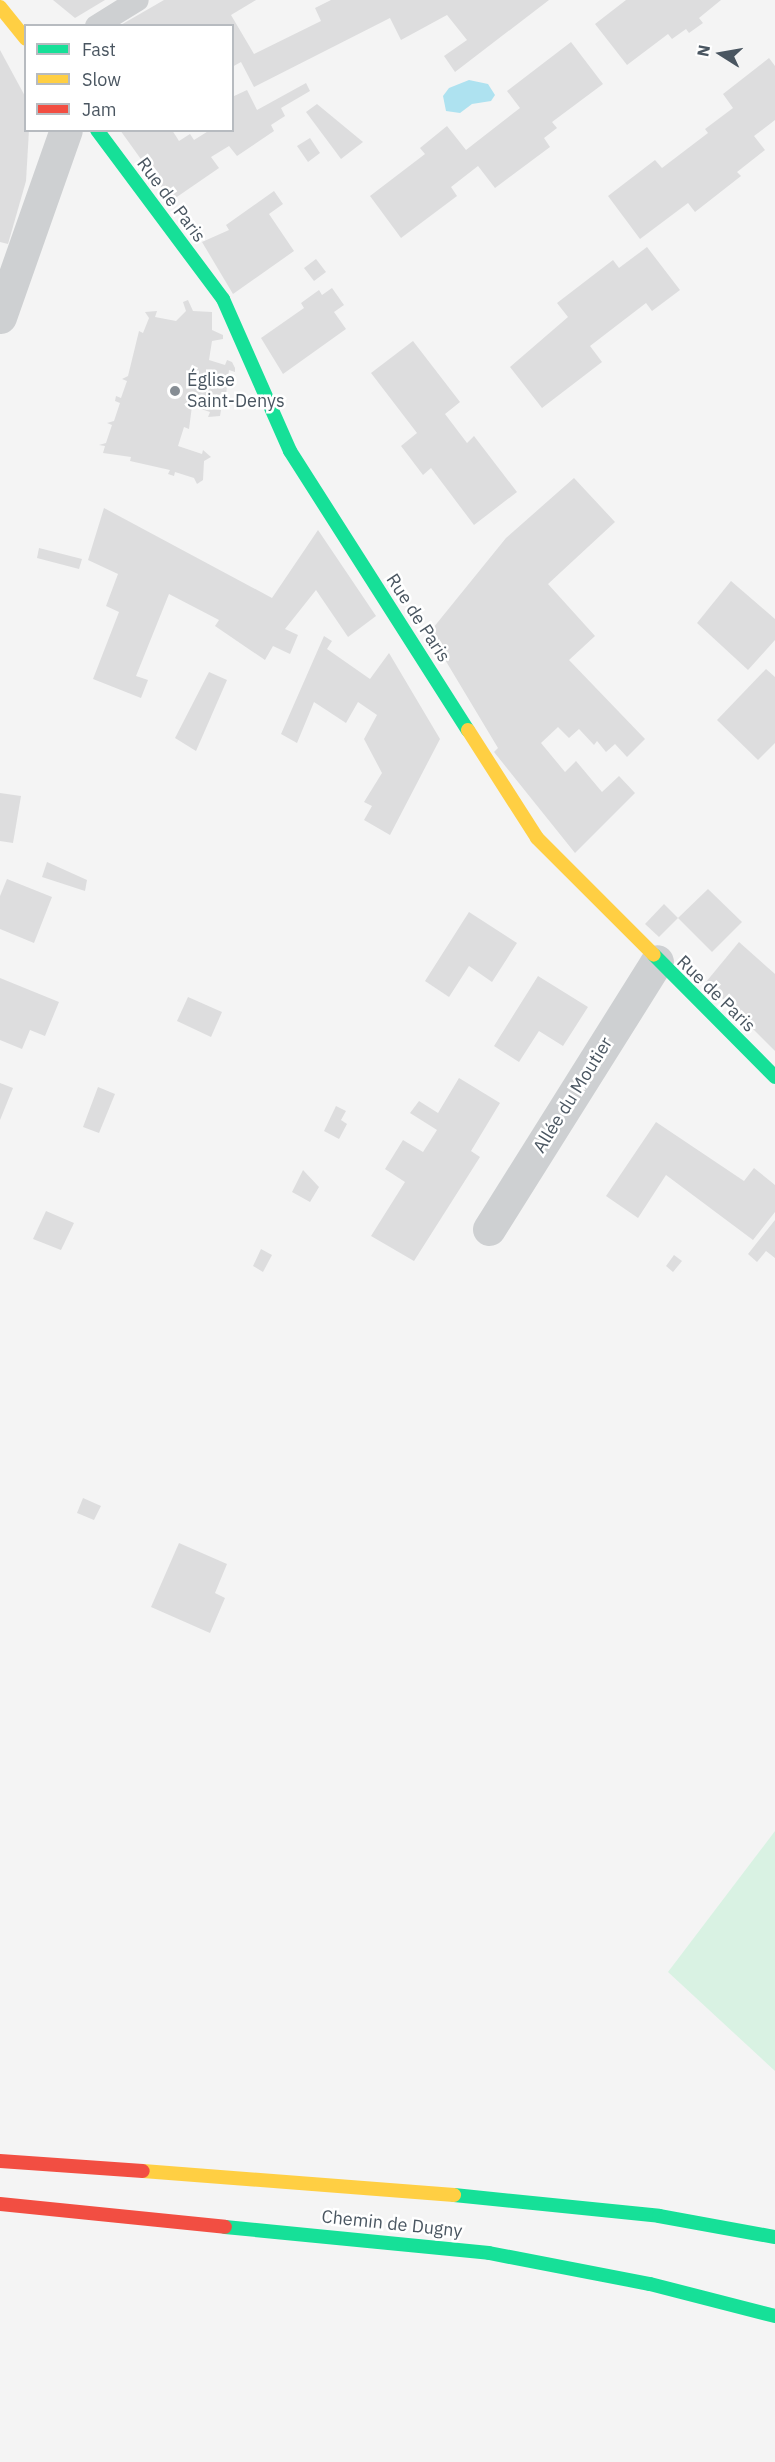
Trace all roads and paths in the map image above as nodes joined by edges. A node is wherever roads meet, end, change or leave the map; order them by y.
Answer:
1 (138, 0) edge
2 (0, 7) edge
3 (99, 24) edge
4 (24, 37) edge
5 (65, 132) edge
6 (98, 132) edge
7 (0, 317) edge
8 (657, 961) junction
9 (775, 1077) edge
10 (489, 1228) dead end
11 (0, 2161) edge
12 (0, 2204) edge
13 (775, 2237) edge
14 (775, 2316) edge

1 - 3 lane
2 - 4 main road
5 - 7 street
6 - 8 main road, Rue de Paris
8 - 9 main road, Rue de Paris
8 - 10 street, Allée du Moutier
11 - 13 main road, Chemin de Dugny
12 - 14 main road, Chemin de Dugny

